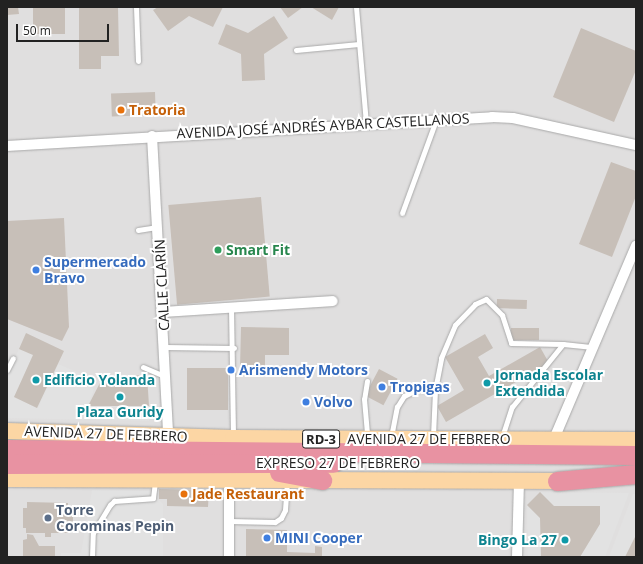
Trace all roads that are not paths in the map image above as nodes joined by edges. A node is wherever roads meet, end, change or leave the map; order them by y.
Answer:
1 (136, 7) edge
2 (356, 7) edge
3 (359, 44) junction
4 (296, 50) dead end
5 (138, 61) dead end
6 (437, 119) junction
7 (366, 123) junction
8 (152, 136) junction
9 (636, 145) edge
10 (7, 146) edge
11 (402, 213) dead end
12 (158, 227) junction
13 (138, 230) dead end
14 (636, 246) edge
15 (333, 301) dead end
16 (231, 307) junction
17 (164, 312) junction
18 (563, 344) junction
19 (165, 347) junction
20 (593, 347) junction
21 (234, 348) junction
22 (12, 358) dead end
23 (143, 367) dead end
24 (7, 370) edge
25 (166, 377) junction
26 (366, 381) dead end
27 (435, 390) junction
28 (7, 431) edge
29 (168, 435) junction
30 (321, 438) joint
31 (367, 438) junction
32 (391, 438) junction
33 (433, 438) junction
34 (501, 439) junction
35 (554, 439) junction
36 (636, 440) edge
37 (576, 441) junction
38 (636, 447) edge
39 (7, 448) edge
40 (237, 450) junction
41 (636, 455) edge
42 (39, 456) junction
43 (7, 464) edge
44 (636, 465) edge
45 (636, 474) edge
46 (7, 479) edge
47 (155, 480) junction
48 (229, 480) junction
49 (287, 480) junction
50 (322, 480) junction
51 (519, 480) junction
52 (557, 481) junction
53 (636, 481) edge
54 (229, 521) junction
55 (92, 557) edge
56 (228, 557) edge
57 (518, 557) edge

1 - 5 lane
2 - 3 lane
3 - 4 lane
3 - 7 lane
6 - 7 street, AVENIDA JOSÉ ANDRÉS AYBAR CASTELLANOS
6 - 9 street, AVENIDA JOSÉ ANDRÉS AYBAR CASTELLANOS
6 - 11 lane
7 - 8 street, AVENIDA JOSÉ ANDRÉS AYBAR CASTELLANOS
8 - 10 street, AVENIDA JOSÉ ANDRÉS AYBAR CASTELLANOS
8 - 12 street, CALLE CLARÍN
12 - 13 lane
12 - 17 street, CALLE CLARÍN
14 - 20 street
15 - 16 street
16 - 17 street
16 - 21 lane
17 - 19 street, CALLE CLARÍN
18 - 20 lane
18 - 27 lane
18 - 34 lane
19 - 21 lane
19 - 25 street, CALLE CLARÍN
20 - 35 street
21 - 40 lane
22 - 24 lane
23 - 25 lane
25 - 29 street, CALLE CLARÍN
26 - 31 lane
27 - 32 lane
27 - 33 lane
28 - 29 main road, AVENIDA 27 DE FEBRERO / RD-3
29 - 40 main road, AVENIDA 27 DE FEBRERO / RD-3
30 - 31 main road, AVENIDA 27 DE FEBRERO / RD-3
30 - 40 highway
31 - 32 main road, AVENIDA 27 DE FEBRERO / RD-3
32 - 33 main road, AVENIDA 27 DE FEBRERO / RD-3
33 - 34 main road, AVENIDA 27 DE FEBRERO / RD-3
34 - 35 main road, AVENIDA 27 DE FEBRERO / RD-3
35 - 37 main road, AVENIDA 27 DE FEBRERO / RD-3
36 - 37 main road, AVENIDA 27 DE FEBRERO / RD-3
37 - 38 highway
39 - 42 highway, RD-3
40 - 41 highway, EXPRESO 27 DE FEBRERO / RD-3
40 - 42 highway, EXPRESO 27 DE FEBRERO / RD-3
40 - 44 highway, EXPRESO 27 DE FEBRERO / RD-3
40 - 50 highway
42 - 43 highway, RD-3
45 - 52 highway
46 - 47 main road
47 - 48 main road
47 - 55 lane
48 - 49 main road
48 - 54 street
49 - 50 main road
49 - 54 lane
50 - 51 main road
51 - 52 main road
51 - 57 street
52 - 53 main road
54 - 56 street

